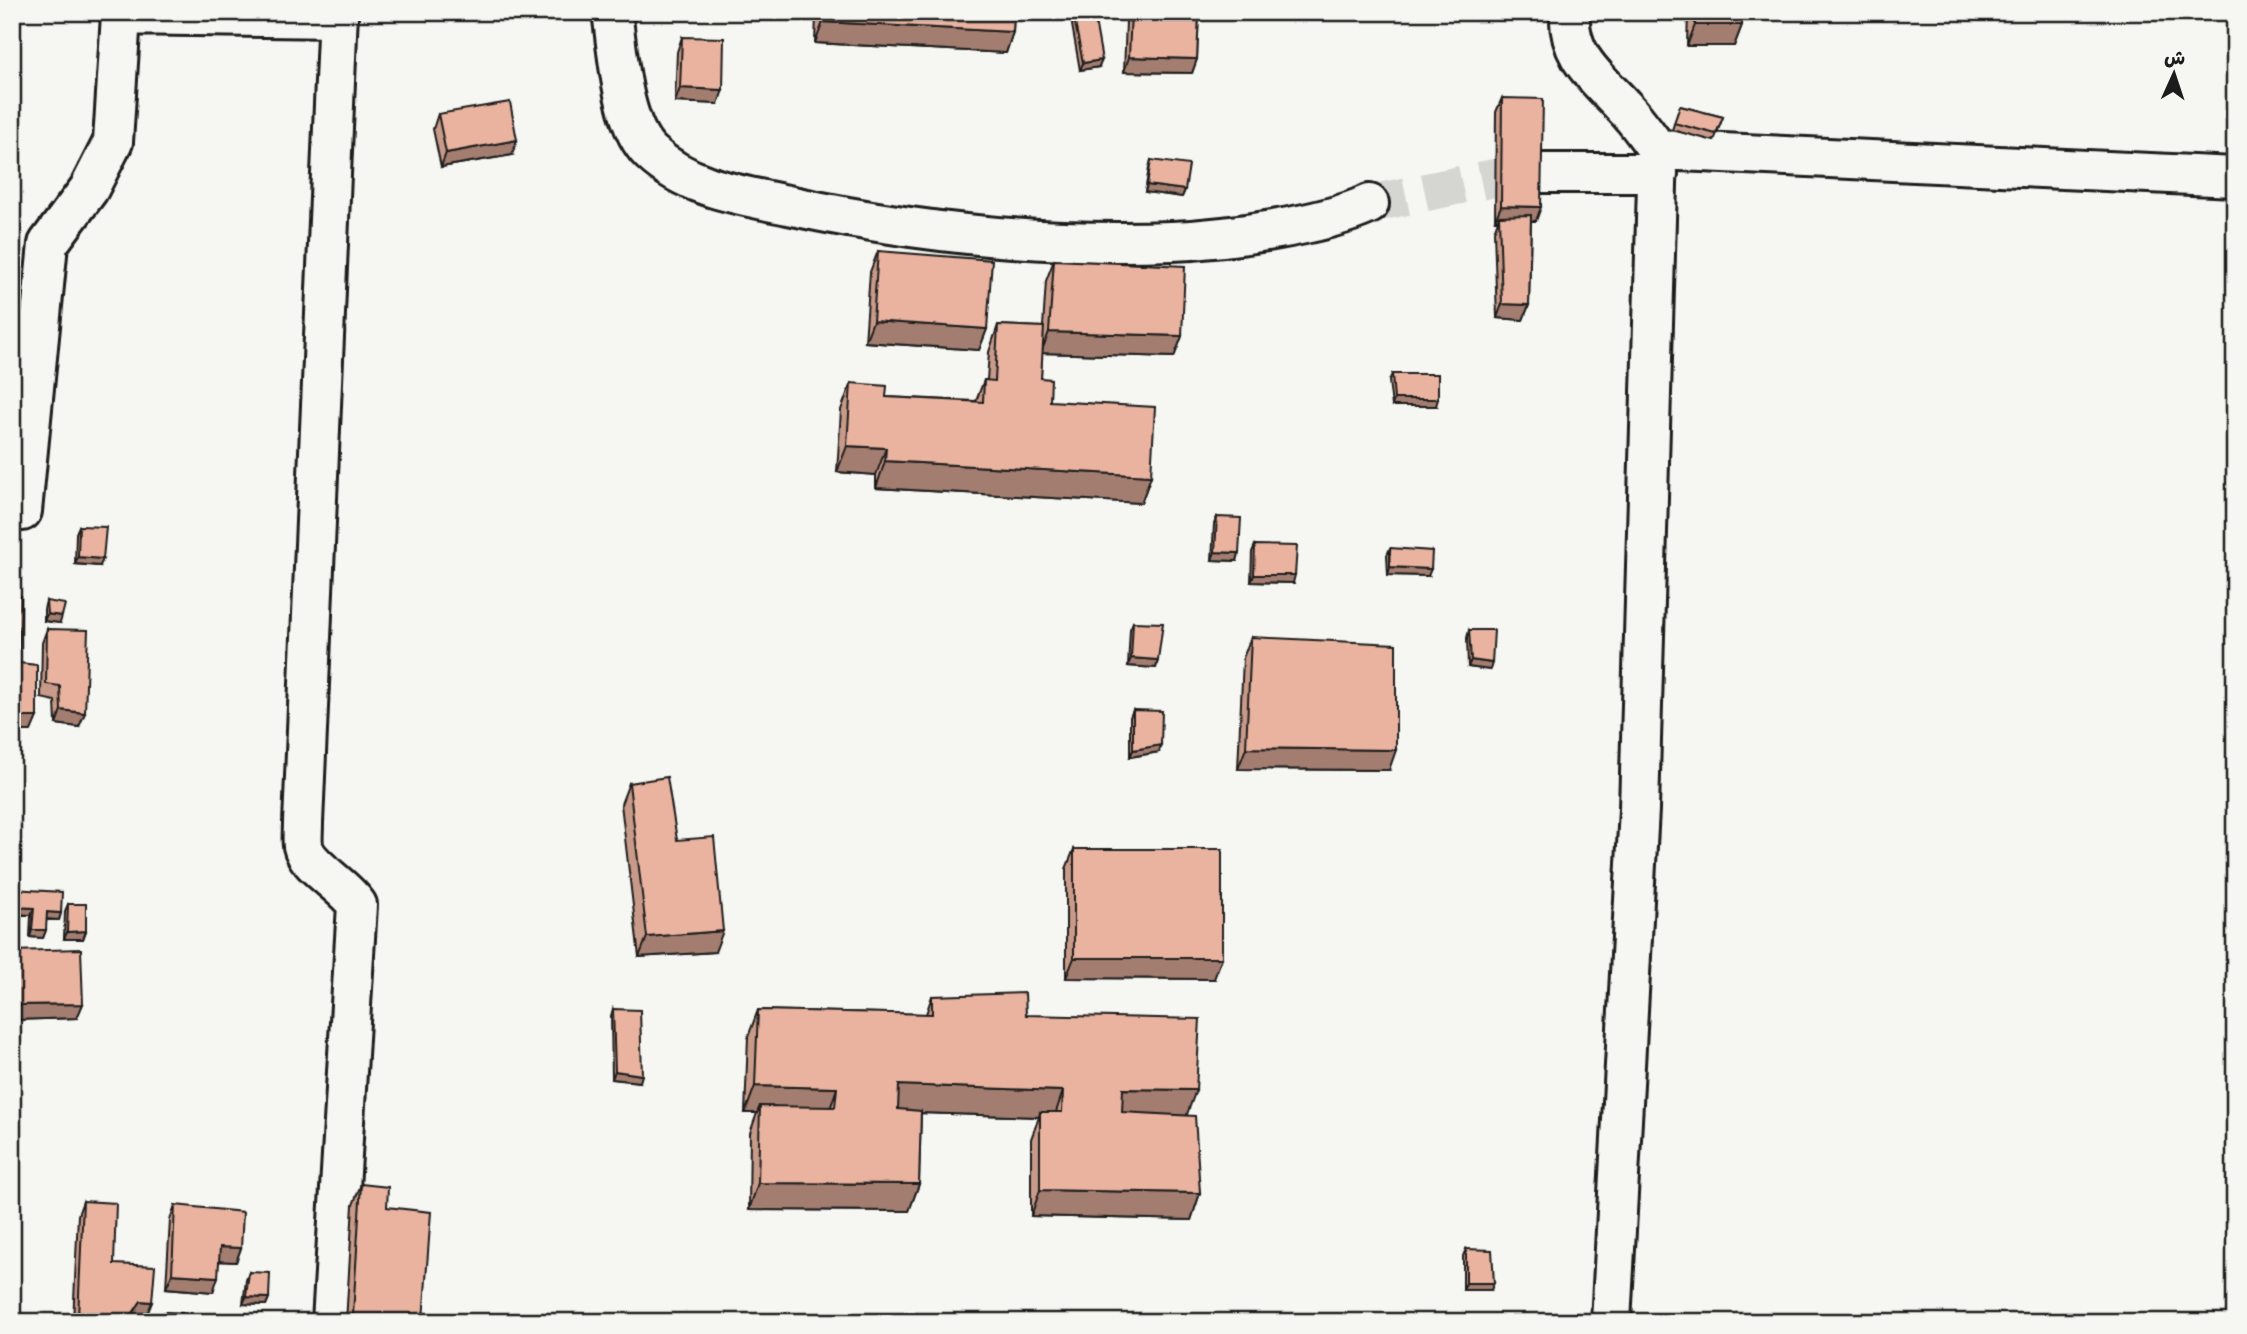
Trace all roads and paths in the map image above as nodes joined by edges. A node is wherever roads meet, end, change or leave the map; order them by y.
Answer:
1 (612, 12) edge
2 (1570, 12) edge
3 (338, 15) edge
4 (1658, 162) junction
5 (1518, 173) tunnel mouth
6 (2235, 177) edge
7 (1369, 204) tunnel mouth
8 (12, 499) edge
9 (332, 1322) edge
10 (1611, 1322) edge

1 - 7 street
2 - 4 street
3 - 8 street
3 - 9 street
4 - 5 street
4 - 6 street
4 - 10 street

